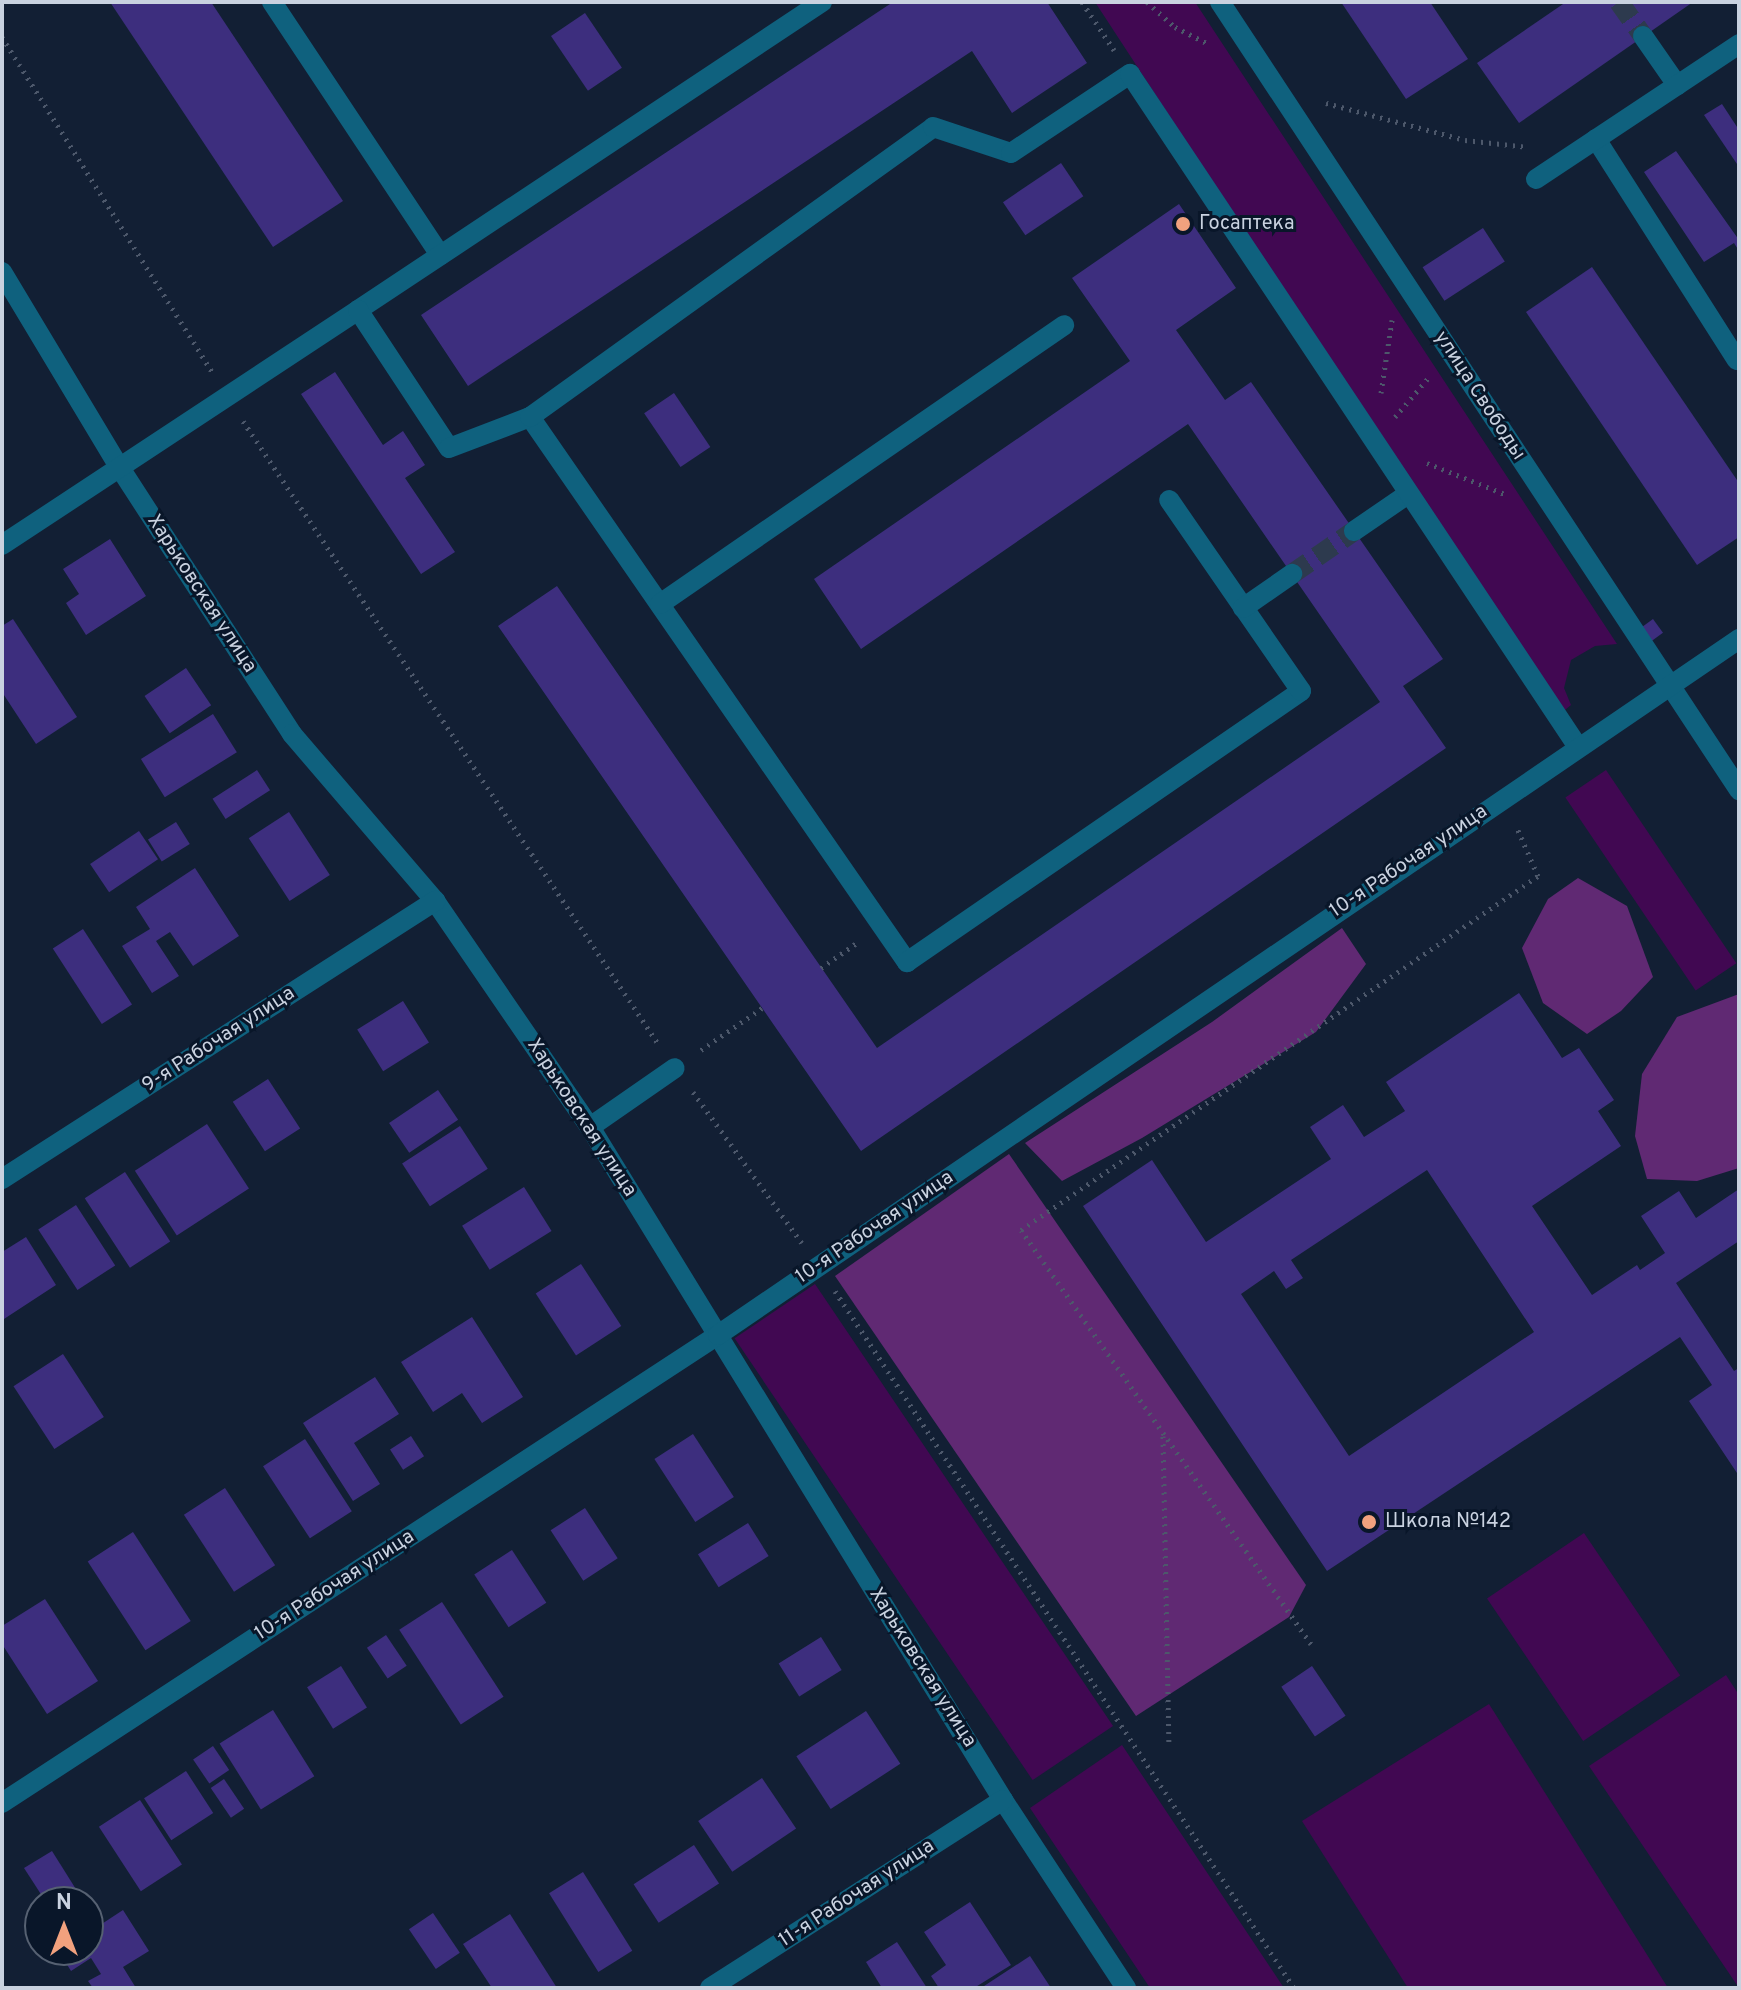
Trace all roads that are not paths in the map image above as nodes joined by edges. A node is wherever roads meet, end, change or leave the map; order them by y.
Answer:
1 (272, 2) edge
2 (822, 2) edge
3 (1220, 2) edge
4 (1643, 36) tunnel mouth
5 (1739, 44) edge
6 (1677, 85) junction
7 (1596, 139) junction
8 (1536, 179) dead end
9 (440, 255) junction
10 (2, 272) edge
11 (358, 310) junction
12 (1064, 325) dead end
13 (1737, 360) edge
14 (530, 417) junction
15 (120, 468) junction
16 (1408, 494) junction
17 (1169, 500) dead end
18 (1354, 531) tunnel mouth
19 (2, 545) edge
20 (1292, 574) tunnel mouth
21 (660, 604) junction
22 (1243, 608) junction
23 (1739, 639) edge
24 (1670, 685) junction
25 (1578, 747) junction
26 (1739, 790) edge
27 (435, 901) junction
28 (675, 1068) road end
29 (590, 1127) junction
30 (2, 1179) edge
31 (718, 1335) junction
32 (1003, 1800) junction
33 (2, 1803) edge
34 (710, 1988) edge
35 (1126, 1988) edge

1 - 9 street
2 - 9 street
3 - 24 street, улица Свободы
4 - 6 street
5 - 6 street
6 - 7 street
7 - 8 street
7 - 13 street
9 - 11 street
10 - 15 street, Харьковская улица
11 - 14 street
11 - 15 street
12 - 21 street
14 - 16 street
14 - 21 street
15 - 19 street
15 - 27 street, Харьковская улица
16 - 18 street
16 - 25 street
17 - 22 street
20 - 22 street
21 - 22 street
23 - 24 street, 10-я Рабочая улица
24 - 25 street, 10-я Рабочая улица
24 - 26 street, улица Свободы
25 - 31 street, 10-я Рабочая улица
27 - 29 street, Харьковская улица
27 - 30 street, 9-я Рабочая улица
28 - 29 street
29 - 31 street, Харьковская улица
31 - 32 street, Харьковская улица
31 - 33 street, 10-я Рабочая улица
32 - 34 street, 11-я Рабочая улица
32 - 35 street, Харьковская улица

